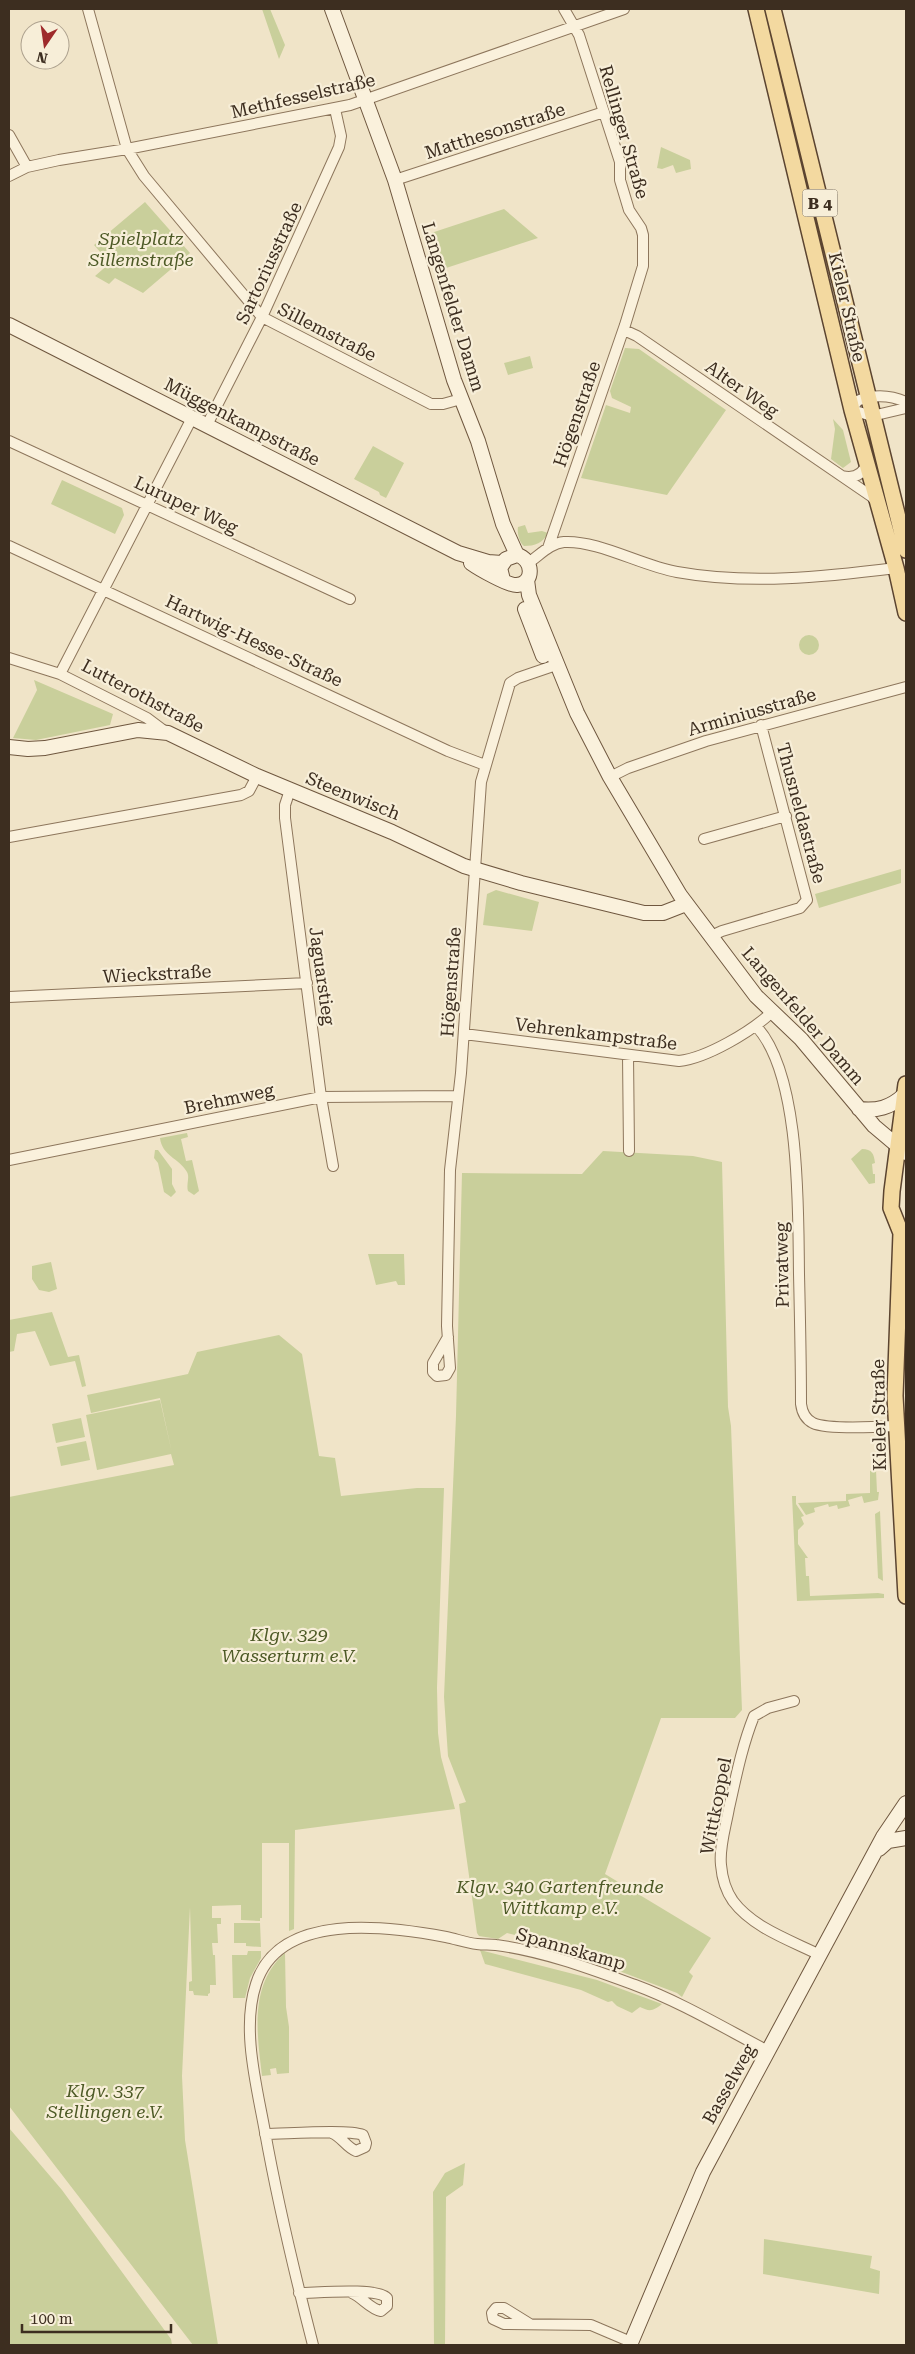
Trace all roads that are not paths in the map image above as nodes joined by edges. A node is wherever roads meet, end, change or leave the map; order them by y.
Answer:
1 (88, 9) edge
2 (332, 9) edge
3 (564, 9) edge
4 (624, 9) edge
5 (756, 9) edge
6 (773, 9) edge
7 (573, 26) junction
8 (365, 101) junction
9 (335, 109) junction
10 (604, 112) junction
11 (9, 135) edge
12 (127, 149) junction
13 (27, 167) junction
14 (9, 176) edge
15 (395, 180) junction
16 (643, 266) joint
17 (262, 317) junction
18 (9, 325) edge
19 (624, 330) junction
20 (461, 398) junction
21 (868, 398) junction
22 (906, 402) edge
23 (906, 408) edge
24 (852, 410) junction
25 (872, 416) junction
26 (192, 418) junction
27 (207, 425) junction
28 (9, 441) edge
29 (867, 461) junction
30 (841, 476) junction
31 (147, 506) junction
32 (879, 506) junction
33 (9, 546) edge
34 (548, 548) junction
35 (906, 550) edge
36 (458, 553) junction
37 (513, 560) junction
38 (896, 568) junction
39 (515, 582) junction
40 (103, 589) junction
41 (350, 599) dead end
42 (906, 612) edge
43 (9, 658) edge
44 (552, 667) junction
45 (60, 674) junction
46 (906, 687) edge
47 (761, 725) junction
48 (168, 733) junction
49 (9, 747) edge
50 (485, 765) junction
51 (257, 776) junction
52 (610, 777) junction
53 (290, 790) junction
54 (786, 816) junction
55 (9, 837) edge
56 (704, 839) dead end
57 (474, 869) junction
58 (686, 904) junction
59 (711, 936) junction
60 (306, 983) junction
61 (9, 997) edge
62 (772, 1012) junction
63 (756, 1026) junction
64 (464, 1034) junction
65 (628, 1055) junction
66 (905, 1089) edge
67 (458, 1096) junction
68 (321, 1097) junction
69 (859, 1110) junction
70 (902, 1150) edge
71 (629, 1152) dead end
72 (9, 1160) edge
73 (333, 1166) dead end
74 (904, 1228) edge
75 (448, 1337) dead end
76 (896, 1426) junction
77 (906, 1596) edge
78 (794, 1702) dead end
79 (906, 1804) edge
80 (906, 1838) edge
81 (877, 1852) junction
82 (820, 1956) junction
83 (768, 2051) junction
84 (332, 2133) dead end
85 (265, 2134) junction
86 (299, 2293) junction
87 (352, 2293) dead end
88 (530, 2324) dead end
89 (630, 2343) edge
90 (313, 2345) edge

1 - 12 street, Sillemstraße
2 - 8 street, Langenfelder Damm
3 - 7 street, Rellinger Straße
4 - 7 street, Methfesselstraße
5 - 24 main road, Kieler Straße / B 4
6 - 21 main road, Kieler Straße / B 4
7 - 8 street, Methfesselstraße
7 - 10 street, Rellinger Straße
8 - 9 street, Methfesselstraße
8 - 15 street, Langenfelder Damm
9 - 12 street, Methfesselstraße
9 - 17 street, Sartoriusstraße
10 - 15 street, Matthesonstraße
10 - 16 street, Rellinger Straße
11 - 13 street
12 - 13 street, Methfesselstraße
12 - 17 street, Sillemstraße
13 - 14 street, Methfesselstraße
15 - 20 street, Langenfelder Damm
16 - 19 street, Högenstraße
17 - 20 street, Sillemstraße
17 - 27 street, Sartoriusstraße
18 - 26 street, Müggenkampstraße
19 - 30 street, Alter Weg
19 - 34 street, Högenstraße
20 - 37 street, Langenfelder Damm
21 - 22 street
21 - 24 street
21 - 25 main road, Kieler Straße / B 4
23 - 25 street
24 - 25 street
24 - 29 main road, Kieler Straße / B 4
25 - 35 main road, Kieler Straße / B 4
26 - 27 street, Müggenkampstraße
26 - 31 street
27 - 36 street, Müggenkampstraße
28 - 31 street, Luruper Weg
29 - 30 street
29 - 32 main road, Kieler Straße / B 4
30 - 32 street, Alter Weg
31 - 40 street
31 - 41 street, Luruper Weg
32 - 38 main road, Kieler Straße / B 4
33 - 40 street, Hartwig-Hesse-Straße
34 - 37 street
34 - 38 street
36 - 37 street, Müggenkampstraße
36 - 39 street, Müggenkampstraße
37 - 39 street, Langenfelder Damm
37 - 39 street, Langenfelder Damm
38 - 42 main road, Kieler Straße / B 4
39 - 44 street, Langenfelder Damm
40 - 45 street
40 - 50 street, Hartwig-Hesse-Straße
43 - 45 street, Lutterothstraße
44 - 50 street, Högenstraße
44 - 52 street, Langenfelder Damm
45 - 48 street, Lutterothstraße
46 - 47 street, Arminiusstraße
47 - 52 street, Arminiusstraße
47 - 54 street, Thusneldastraße
48 - 49 street
48 - 51 street, Lutterothstraße
50 - 57 street, Högenstraße
51 - 53 street, Steenwisch
51 - 55 street
52 - 58 street, Langenfelder Damm
53 - 57 street, Steenwisch
53 - 60 street, Jaguarstieg
54 - 56 street
54 - 59 street, Thusneldastraße
57 - 58 street, Steenwisch
57 - 64 street, Högenstraße
58 - 59 street, Langenfelder Damm
59 - 62 street, Langenfelder Damm
60 - 61 street, Wieckstraße
60 - 68 street, Jaguarstieg
62 - 63 street, Vehrenkampstraße
62 - 69 street, Langenfelder Damm
63 - 65 street, Vehrenkampstraße
63 - 76 street, Privatweg
64 - 65 street, Vehrenkampstraße
64 - 67 street, Högenstraße
65 - 71 street
66 - 69 street
66 - 70 main road, Kieler Straße
67 - 68 street, Brehmweg
67 - 75 street, Högenstraße
68 - 72 street, Brehmweg
68 - 73 street, Jaguarstieg
69 - 70 street, Langenfelder Damm
70 - 74 main road, Kieler Straße
74 - 76 main road, Kieler Straße
76 - 77 main road, Kieler Straße
78 - 82 street, Wittkoppel
79 - 81 street, Basselweg
80 - 81 street, Basselweg
81 - 82 street, Basselweg
82 - 83 street, Basselweg
83 - 85 street, Spannskamp
83 - 89 street, Basselweg
84 - 85 street
85 - 86 street, Spannskamp
86 - 87 street
86 - 90 street, Spannskamp
88 - 89 street, Basselweg

